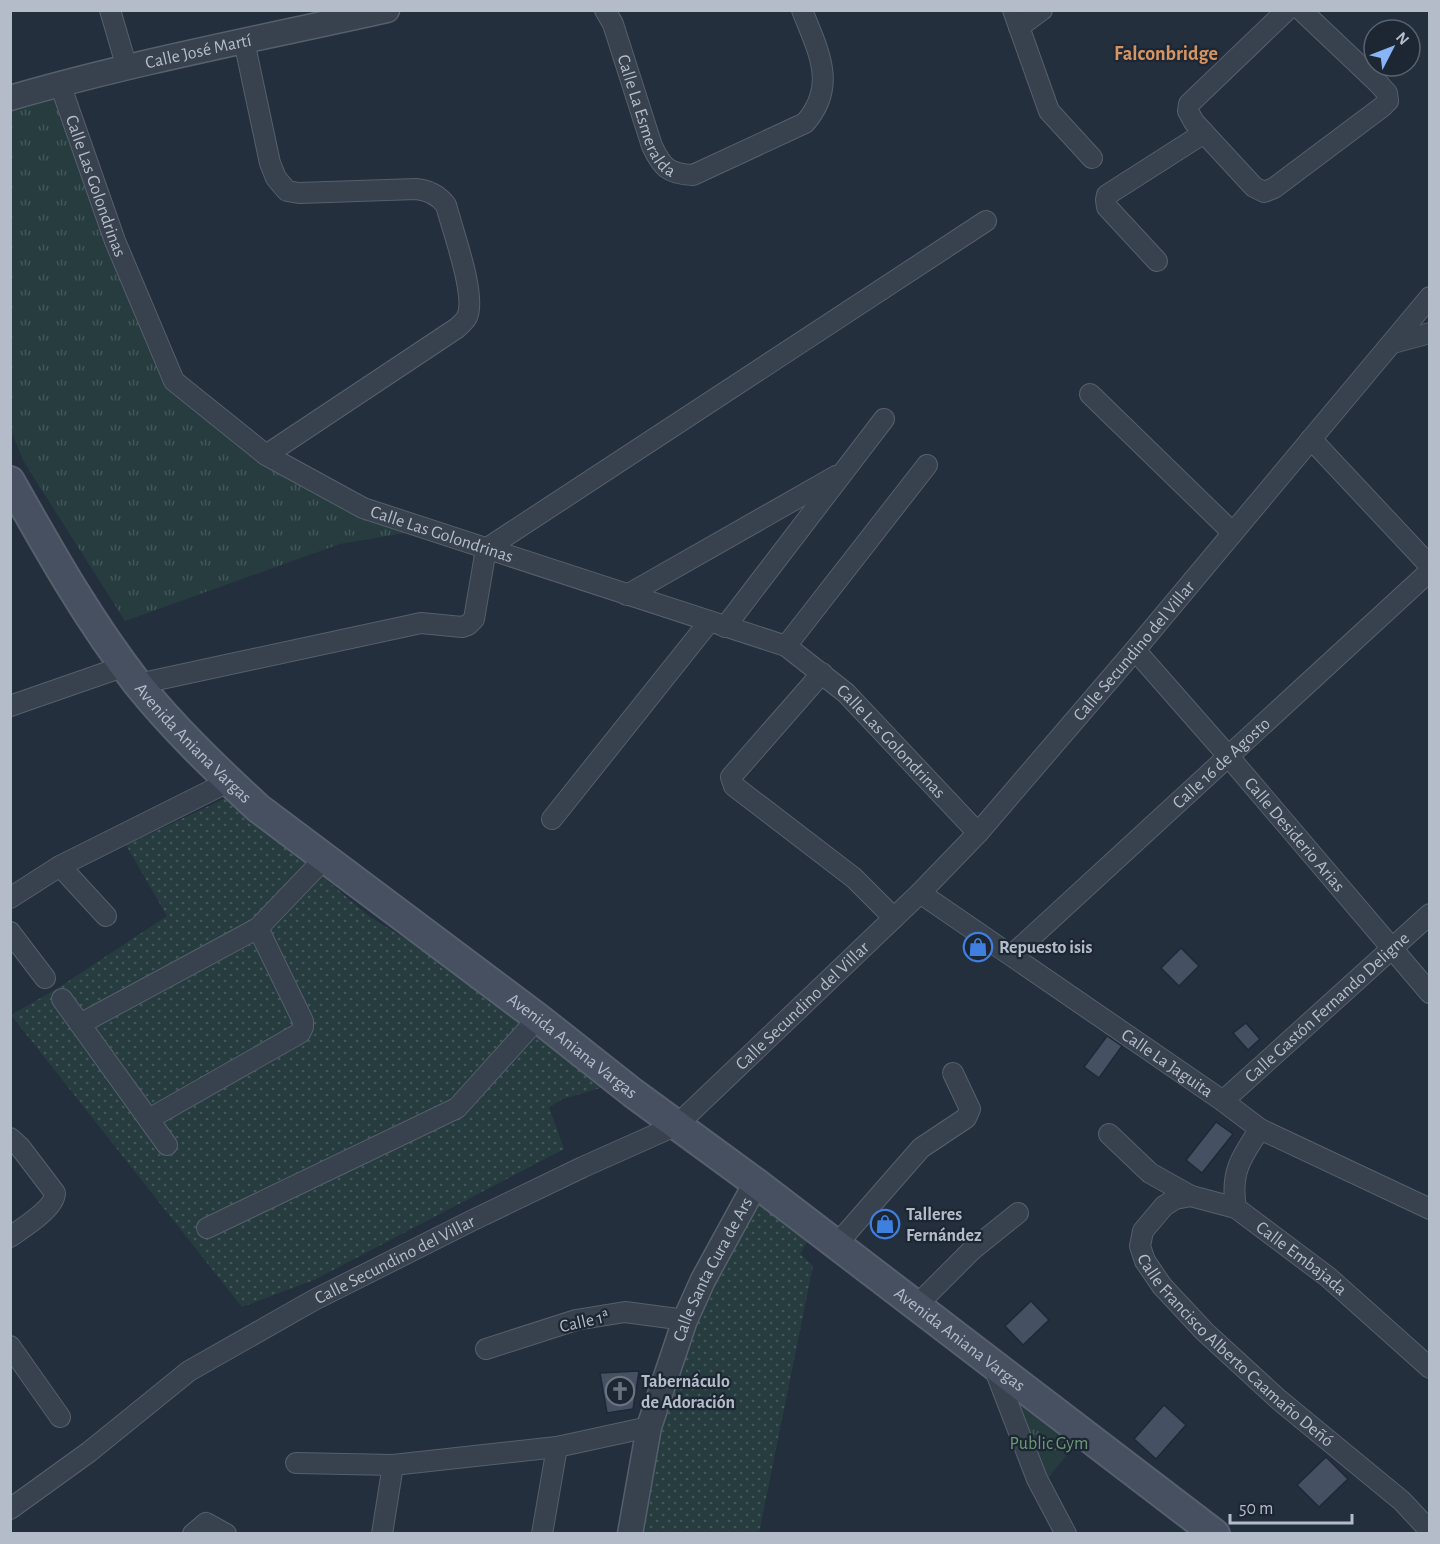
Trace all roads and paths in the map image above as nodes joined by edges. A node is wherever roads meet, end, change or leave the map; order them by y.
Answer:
1 (110, 10) edge
2 (387, 10) edge
3 (605, 10) edge
4 (802, 10) edge
5 (1042, 10) edge
6 (1287, 10) edge
7 (1301, 10) edge
8 (1016, 19) edge
9 (244, 41) junction
10 (127, 68) junction
11 (60, 84) junction
12 (10, 98) edge
13 (1204, 133) junction
14 (1092, 158) dead end
15 (986, 221) dead end
16 (1157, 261) dead end
17 (1430, 297) edge
18 (1430, 333) edge
19 (1393, 343) junction
20 (1090, 394) dead end
21 (884, 419) dead end
22 (1311, 440) junction
23 (266, 455) junction
24 (927, 465) dead end
25 (844, 471) junction
26 (10, 481) edge
27 (1232, 532) junction
28 (486, 549) junction
29 (1430, 568) edge
30 (627, 595) junction
31 (717, 625) junction
32 (786, 646) junction
33 (1135, 650) junction
34 (822, 674) junction
35 (132, 675) junction
36 (10, 706) edge
37 (1229, 757) junction
38 (230, 781) junction
39 (552, 819) dead end
40 (978, 833) junction
41 (324, 859) junction
42 (60, 866) junction
43 (920, 893) junction
44 (10, 898) edge
45 (1430, 914) edge
46 (106, 916) dead end
47 (894, 918) junction
48 (258, 928) junction
49 (10, 932) edge
50 (1392, 947) junction
51 (1012, 955) junction
52 (45, 978) dead end
53 (1430, 993) edge
54 (62, 999) dead end
55 (538, 1018) junction
56 (80, 1024) junction
57 (953, 1073) dead end
58 (1223, 1101) junction
59 (149, 1119) junction
60 (677, 1125) junction
61 (1260, 1129) junction
62 (1109, 1134) dead end
63 (10, 1138) edge
64 (167, 1145) dead end
65 (756, 1183) junction
66 (1191, 1196) junction
67 (1236, 1208) junction
68 (1430, 1209) edge
69 (1018, 1213) dead end
70 (207, 1228) dead end
71 (10, 1238) edge
72 (837, 1244) junction
73 (917, 1305) junction
74 (685, 1320) junction
75 (10, 1346) edge
76 (486, 1349) dead end
77 (992, 1363) junction
78 (1430, 1368) edge
79 (60, 1417) dead end
80 (649, 1427) junction
81 (557, 1447) junction
82 (296, 1463) dead end
83 (393, 1465) junction
84 (10, 1509) edge
85 (1430, 1531) edge
86 (193, 1533) edge
87 (226, 1533) edge
88 (382, 1533) edge
89 (542, 1533) edge
90 (630, 1533) edge
91 (1066, 1533) edge
92 (1215, 1533) edge

1 - 10 street
2 - 9 street, Calle José Martí
3 - 4 street, Calle La Esmeralda
5 - 8 street
6 - 13 street
7 - 13 street
8 - 14 street
9 - 10 street, Calle José Martí
9 - 23 street
10 - 11 street, Calle José Martí
11 - 12 street, Calle José Martí
11 - 23 street, Calle Las Golondrinas
13 - 16 street
15 - 28 street
17 - 19 street, Calle Secundino del Villar
18 - 19 street
19 - 22 street, Calle Secundino del Villar
20 - 27 street
21 - 25 street
22 - 27 street, Calle Secundino del Villar
22 - 29 street
23 - 28 street, Calle Las Golondrinas
24 - 32 street
25 - 30 street
25 - 31 street
26 - 35 main road, Avenida Aniana Vargas
27 - 33 street, Calle Secundino del Villar
28 - 30 street, Calle Las Golondrinas
28 - 35 street
29 - 37 street, Calle 16 de Agosto
30 - 31 street, Calle Las Golondrinas
31 - 32 street, Calle Las Golondrinas
31 - 39 street
32 - 34 street, Calle Las Golondrinas
33 - 37 street, Calle Desiderio Arias
33 - 40 street, Calle Secundino del Villar
34 - 40 street, Calle Las Golondrinas
34 - 47 street
35 - 36 street
35 - 38 main road, Avenida Aniana Vargas
37 - 50 street, Calle Desiderio Arias
37 - 51 street, Calle 16 de Agosto
38 - 41 main road, Avenida Aniana Vargas
38 - 42 street
40 - 43 street, Calle Secundino del Villar
41 - 48 street
41 - 55 main road, Avenida Aniana Vargas
42 - 44 street
42 - 46 street
43 - 47 street, Calle Secundino del Villar
43 - 51 street, Calle La Jaguita
45 - 50 street, Calle Gastón Fernando Deligne
47 - 60 street, Calle Secundino del Villar
48 - 56 street
48 - 59 street
49 - 52 street
50 - 53 street, Calle Desiderio Arias
50 - 58 street, Calle Gastón Fernando Deligne
51 - 58 street, Calle La Jaguita
54 - 56 street
55 - 60 main road, Avenida Aniana Vargas
55 - 70 street
56 - 59 street
57 - 72 street
58 - 61 street, Calle La Jaguita
59 - 64 street
60 - 65 main road, Avenida Aniana Vargas
60 - 84 street, Calle Secundino del Villar
61 - 67 street
61 - 68 street, Calle La Jaguita
62 - 66 street
63 - 71 street
65 - 72 main road, Avenida Aniana Vargas
65 - 74 street, Calle Santa Cura de Ars
66 - 67 street
66 - 85 street, Calle Francisco Alberto Caamaño Deñó
67 - 78 street, Calle Embajada
69 - 73 street
72 - 73 main road, Avenida Aniana Vargas
73 - 77 main road, Avenida Aniana Vargas
74 - 76 street, Calle 1ª
74 - 80 street, Calle Santa Cura de Ars
75 - 79 street
77 - 91 street
77 - 92 main road, Avenida Aniana Vargas
80 - 81 street
80 - 90 street, Calle Santa Cura de Ars
81 - 83 street
81 - 89 street
82 - 83 street
83 - 88 street
86 - 87 street

